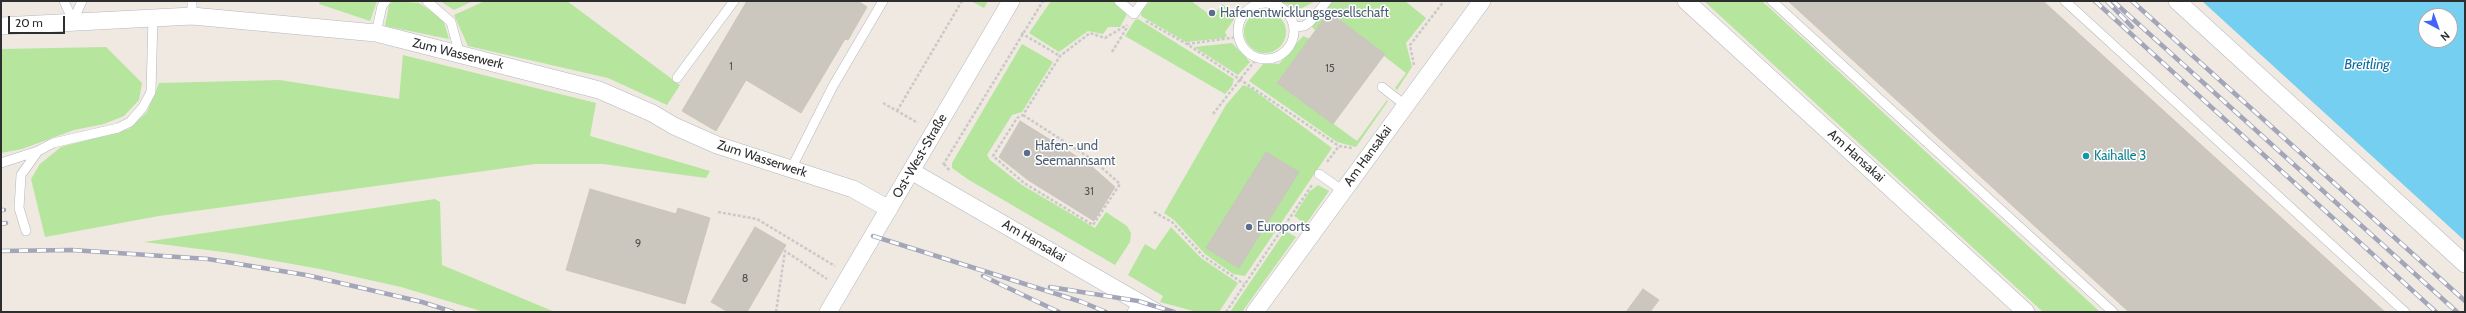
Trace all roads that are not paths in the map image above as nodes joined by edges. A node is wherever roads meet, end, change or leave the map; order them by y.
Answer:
1 (64, 1) edge
2 (82, 1) edge
3 (386, 1) edge
4 (427, 1) edge
5 (734, 1) edge
6 (883, 1) edge
7 (1011, 1) edge
8 (1119, 1) edge
9 (1144, 1) edge
10 (1327, 1) edge
11 (1482, 1) edge
12 (1686, 1) edge
13 (1772, 1) edge
14 (2065, 1) edge
15 (2177, 1) edge
16 (1253, 3) edge
17 (192, 8) edge
18 (153, 17) junction
19 (73, 21) junction
20 (1, 26) edge
21 (1294, 27) junction
22 (376, 33) junction
23 (460, 55) junction
24 (677, 78) dead end
25 (1382, 87) dead end
26 (1405, 104) junction
27 (38, 151) junction
28 (1, 163) edge
29 (791, 169) junction
30 (911, 171) junction
31 (1318, 174) road end
32 (1343, 191) junction
33 (889, 209) junction
34 (26, 231) dead end
35 (2465, 264) edge
36 (1135, 307) edge
37 (834, 310) edge
38 (1156, 312) edge
39 (1255, 312) edge
40 (2026, 312) edge
41 (2113, 312) edge
42 (2405, 312) edge

1 - 19 lane
2 - 19 lane
3 - 22 lane
4 - 23 lane
5 - 24 lane
6 - 29 lane
7 - 30 street, Ost-West-Straße
8 - 9 lane
10 - 21 lane
11 - 26 street, Am Hansakai
12 - 40 street, Am Hansakai
13 - 41 lane
14 - 42 lane
15 - 35 street
16 - 21 lane
16 - 21 lane
17 - 18 street, Zum Wasserwerk
17 - 22 street, Zum Wasserwerk
18 - 19 street, Zum Wasserwerk
18 - 27 lane
19 - 20 street, Zum Wasserwerk
22 - 23 street, Zum Wasserwerk
23 - 29 street, Zum Wasserwerk
25 - 26 lane
26 - 32 street, Am Hansakai
27 - 28 lane
27 - 34 lane
29 - 33 street, Zum Wasserwerk
30 - 33 street, Ost-West-Straße
30 - 36 street, Am Hansakai
31 - 32 lane
32 - 39 street, Am Hansakai
33 - 37 street, Ost-West-Straße
36 - 38 street, Am Hansakai

